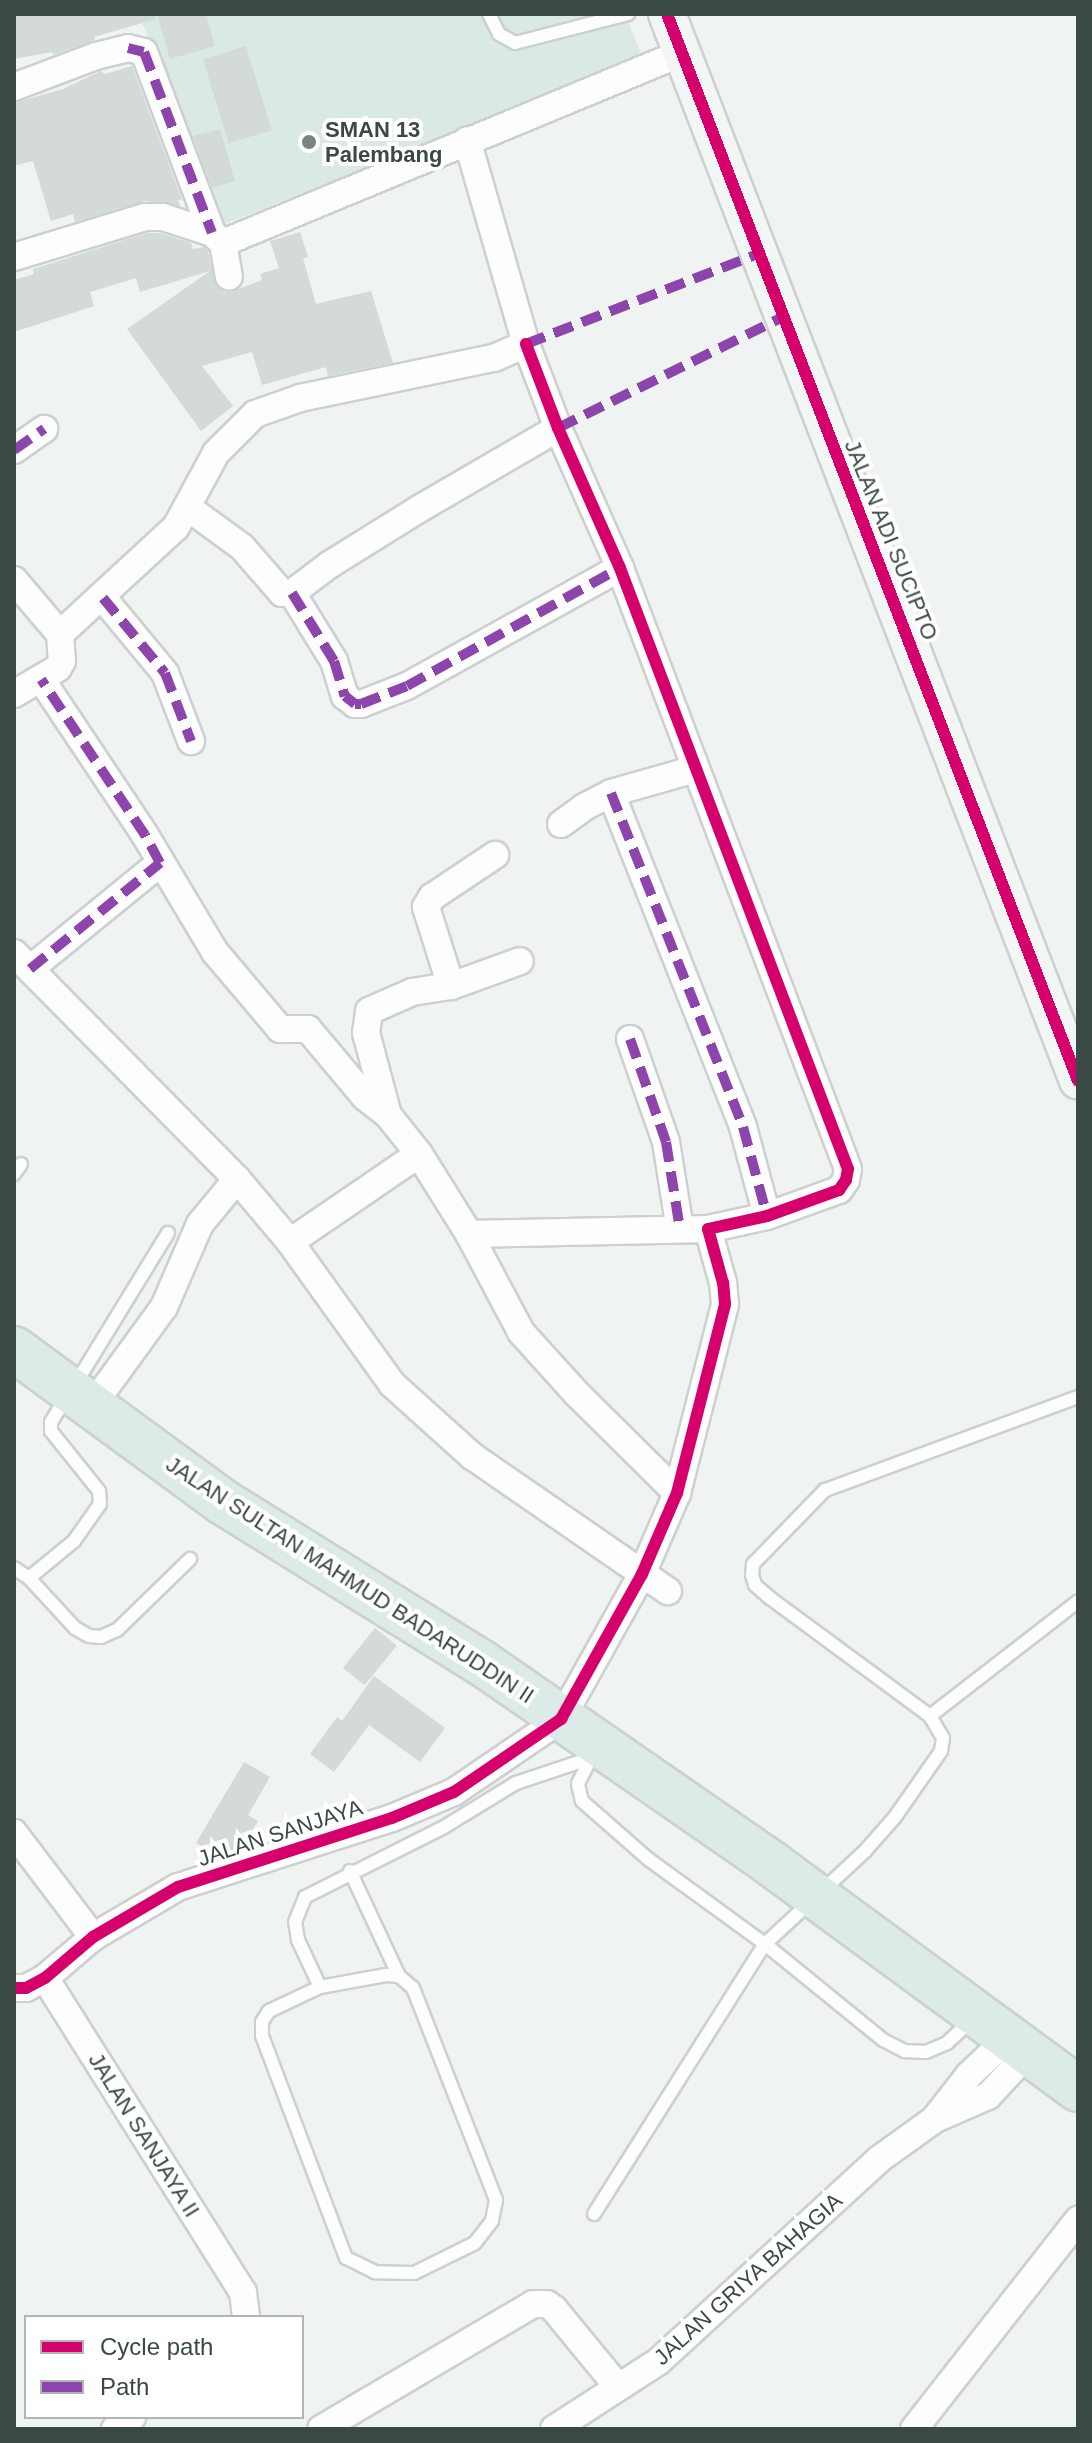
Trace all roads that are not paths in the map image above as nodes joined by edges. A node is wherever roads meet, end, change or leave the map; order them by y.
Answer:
1 (489, 14) edge
2 (628, 14) edge
3 (667, 14) edge
4 (681, 53) junction
5 (14, 87) edge
6 (467, 140) junction
7 (218, 238) junction
8 (14, 257) edge
9 (229, 276) dead end
10 (526, 344) junction
11 (558, 428) junction
12 (44, 429) dead end
13 (14, 450) edge
14 (187, 507) junction
15 (620, 568) junction
16 (14, 580) edge
17 (292, 593) junction
18 (103, 598) junction
19 (60, 634) junction
20 (41, 679) junction
21 (14, 694) edge
22 (191, 741) dead end
23 (696, 769) junction
24 (611, 793) junction
25 (561, 824) dead end
26 (495, 855) dead end
27 (160, 863) junction
28 (22, 961) edge
29 (520, 961) dead end
30 (451, 986) junction
31 (630, 1039) dead end
32 (1078, 1081) edge
33 (388, 1115) junction
34 (419, 1154) junction
35 (237, 1179) junction
36 (767, 1216) junction
37 (680, 1229) junction
38 (708, 1229) junction
39 (168, 1233) dead end
40 (469, 1234) junction
41 (290, 1242) junction
42 (14, 1349) edge
43 (1078, 1397) edge
44 (81, 1399) junction
45 (677, 1493) junction
46 (190, 1559) dead end
47 (14, 1568) edge
48 (642, 1574) junction
49 (29, 1578) junction
50 (668, 1591) dead end
51 (1078, 1601) edge
52 (930, 1716) junction
53 (561, 1719) junction
54 (597, 1752) junction
55 (14, 1833) edge
56 (350, 1871) junction
57 (815, 1896) junction
58 (93, 1937) junction
59 (765, 1944) junction
60 (399, 1976) junction
61 (45, 1978) junction
62 (320, 1987) junction
63 (14, 1988) edge
64 (1005, 2035) junction
65 (1078, 2089) edge
66 (594, 2214) dead end
67 (1078, 2220) edge
68 (244, 2304) edge
69 (618, 2387) junction
70 (321, 2429) edge
71 (554, 2429) edge
72 (914, 2429) edge

1 - 2 lane
3 - 4 street, JALAN ADI SUCIPTO
4 - 6 street
4 - 32 street, JALAN ADI SUCIPTO
5 - 7 street
6 - 7 street
6 - 10 street
7 - 8 street
7 - 9 street
10 - 11 street
10 - 14 street
11 - 15 street
11 - 17 street
12 - 13 street
14 - 17 street
14 - 18 street
15 - 17 street
15 - 23 street
16 - 19 street
18 - 19 street
18 - 22 street
19 - 20 street
20 - 21 street
20 - 27 street
23 - 24 street
23 - 36 street
24 - 25 street
24 - 36 street
26 - 30 street
27 - 28 street
27 - 33 street
28 - 35 street
29 - 30 street
30 - 33 street
31 - 37 street
33 - 34 street
34 - 40 street
34 - 41 street
35 - 41 street
35 - 44 street
36 - 38 street
37 - 38 street
37 - 40 street
38 - 45 street
39 - 44 lane
40 - 45 street
41 - 48 street
42 - 44 highway, JALAN SULTAN MAHMUD BADARUDDIN II
43 - 52 lane
44 - 49 lane
44 - 53 highway, JALAN SULTAN MAHMUD BADARUDDIN II
45 - 48 street
46 - 49 lane
47 - 49 lane
48 - 50 street
48 - 53 street
51 - 52 lane
52 - 57 lane
53 - 54 highway, JALAN SULTAN MAHMUD BADARUDDIN II
53 - 58 street, JALAN SANJAYA
54 - 56 lane
54 - 57 highway, JALAN SULTAN MAHMUD BADARUDDIN II
54 - 59 lane
55 - 58 street
56 - 60 lane
56 - 62 lane
57 - 59 lane
57 - 64 highway, JALAN SULTAN MAHMUD BADARUDDIN II
58 - 61 street, JALAN SANJAYA
59 - 64 lane
59 - 66 lane
60 - 62 lane
60 - 62 lane
61 - 63 street, JALAN SANJAYA
61 - 68 street, JALAN SANJAYA II
64 - 65 highway, JALAN SULTAN MAHMUD BADARUDDIN II
64 - 69 street, JALAN GRIYA BAHAGIA
67 - 72 street
69 - 70 street
69 - 71 street, JALAN GRIYA BAHAGIA

